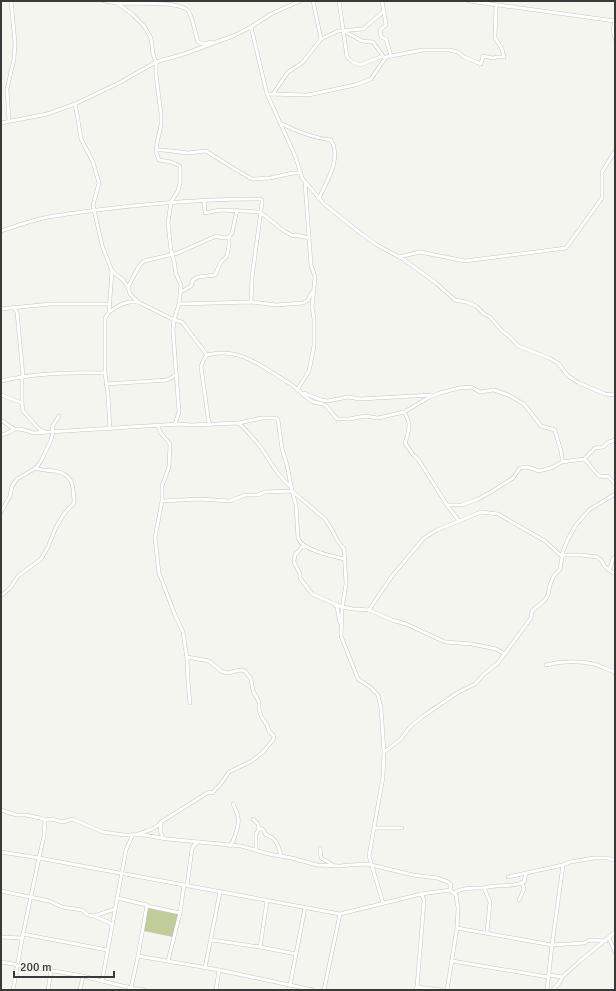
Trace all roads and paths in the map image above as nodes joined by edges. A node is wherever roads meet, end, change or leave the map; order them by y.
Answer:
1 (11, 1) edge
2 (104, 1) edge
3 (300, 1) edge
4 (313, 1) edge
5 (339, 1) edge
6 (382, 1) edge
7 (469, 1) edge
8 (155, 2) edge
9 (117, 3) junction
10 (496, 5) junction
11 (384, 11) junction
12 (615, 21) edge
13 (251, 27) junction
14 (344, 31) junction
15 (321, 39) junction
16 (615, 39) edge
17 (215, 42) junction
18 (391, 56) junction
19 (384, 57) junction
20 (156, 62) junction
21 (267, 94) junction
22 (273, 94) junction
23 (74, 104) junction
24 (9, 121) junction
25 (1, 123) edge
26 (281, 124) junction
27 (156, 150) junction
28 (615, 151) edge
29 (300, 173) junction
30 (306, 182) junction
31 (319, 198) junction
32 (204, 200) junction
33 (171, 202) junction
34 (237, 210) junction
35 (94, 211) junction
36 (260, 212) junction
37 (1, 231) edge
38 (229, 237) junction
39 (309, 238) junction
40 (172, 254) junction
41 (400, 257) junction
42 (112, 271) junction
43 (128, 288) junction
44 (313, 291) junction
45 (181, 292) junction
46 (138, 302) junction
47 (251, 302) junction
48 (110, 304) junction
49 (179, 304) junction
50 (13, 307) junction
51 (1, 309) edge
52 (109, 312) junction
53 (174, 320) junction
54 (208, 355) junction
55 (105, 373) junction
56 (176, 375) junction
57 (23, 376) junction
58 (1, 381) edge
59 (106, 384) junction
60 (297, 390) junction
61 (436, 394) junction
62 (1, 395) edge
63 (615, 395) edge
64 (22, 403) junction
65 (404, 412) junction
66 (59, 416) dead end
67 (1, 420) edge
68 (239, 423) junction
69 (175, 424) junction
70 (209, 424) junction
71 (158, 425) junction
72 (14, 429) junction
73 (110, 429) junction
74 (45, 432) junction
75 (53, 432) junction
76 (1, 435) edge
77 (615, 440) edge
78 (584, 458) junction
79 (562, 462) junction
80 (36, 468) junction
81 (615, 484) edge
82 (292, 487) junction
83 (292, 491) junction
84 (615, 494) edge
85 (162, 501) junction
86 (447, 505) junction
87 (1, 512) edge
88 (459, 521) junction
89 (308, 547) junction
90 (563, 555) junction
91 (615, 557) edge
92 (344, 559) junction
93 (608, 570) junction
94 (615, 574) edge
95 (1, 596) edge
96 (334, 604) junction
97 (342, 608) junction
98 (369, 610) junction
99 (340, 625) junction
100 (505, 654) junction
101 (187, 658) junction
102 (546, 665) dead end
103 (615, 672) edge
104 (190, 704) dead end
105 (384, 752) junction
106 (233, 804) dead end
107 (1, 810) edge
108 (253, 819) dead end
109 (45, 820) junction
110 (160, 824) junction
111 (374, 828) junction
112 (402, 828) dead end
113 (259, 829) junction
114 (135, 834) junction
115 (162, 838) junction
116 (188, 841) junction
117 (198, 842) junction
118 (230, 846) junction
119 (320, 848) dead end
120 (192, 849) junction
121 (256, 850) junction
122 (1, 852) edge
123 (281, 856) junction
124 (39, 858) junction
125 (615, 860) edge
126 (372, 865) junction
127 (563, 865) junction
128 (334, 866) junction
129 (122, 873) junction
130 (526, 874) junction
131 (508, 877) dead end
132 (522, 882) junction
133 (186, 886) junction
134 (484, 888) junction
135 (450, 890) junction
136 (1, 891) edge
137 (220, 892) junction
138 (454, 893) junction
139 (421, 894) junction
140 (31, 897) junction
141 (117, 898) junction
142 (519, 900) dead end
143 (267, 901) junction
144 (383, 903) junction
145 (147, 906) junction
146 (305, 908) junction
147 (115, 909) junction
148 (180, 913) junction
149 (340, 914) junction
150 (94, 916) junction
151 (112, 925) junction
152 (457, 928) junction
153 (487, 932) junction
154 (615, 932) edge
155 (23, 934) junction
156 (1, 937) edge
157 (22, 938) junction
158 (609, 938) junction
159 (212, 940) junction
160 (606, 941) junction
161 (552, 945) junction
162 (260, 947) junction
163 (107, 950) junction
164 (615, 952) edge
165 (296, 954) junction
166 (138, 956) junction
167 (452, 961) junction
168 (1, 962) edge
169 (168, 962) junction
170 (17, 964) junction
171 (205, 968) junction
172 (219, 970) junction
173 (51, 971) junction
174 (83, 976) junction
175 (549, 976) junction
176 (562, 977) junction
177 (102, 981) junction
178 (290, 985) junction
179 (131, 988) junction
180 (417, 988) edge
181 (13, 990) edge
182 (48, 990) edge
183 (80, 990) edge
184 (145, 990) edge
185 (216, 990) edge
186 (313, 990) edge
187 (324, 990) edge
188 (441, 990) edge
189 (448, 990) edge
190 (547, 990) edge
191 (553, 990) edge

1 - 24 street
2 - 9 street
3 - 13 street
4 - 15 street
5 - 14 street
6 - 11 street
7 - 10 street
8 - 9 street
8 - 17 street
9 - 20 street
10 - 12 street
10 - 18 street
11 - 14 street
11 - 18 street
12 - 16 street
13 - 17 street
13 - 21 street
14 - 15 street
14 - 19 street
14 - 19 street
15 - 22 street
17 - 20 street
18 - 19 street
19 - 22 street
20 - 23 street
20 - 27 street
21 - 22 street
21 - 26 street
23 - 24 street
23 - 35 street
24 - 25 street
26 - 29 street
26 - 31 street
27 - 29 street
27 - 33 street
28 - 41 street
29 - 30 street
30 - 31 street
30 - 39 street
31 - 41 street
32 - 33 street
32 - 34 street
32 - 36 street
33 - 35 street
33 - 40 street
34 - 36 street
34 - 38 street
35 - 37 street
35 - 42 street
36 - 39 street
36 - 47 street
38 - 40 street
38 - 45 street
39 - 44 street
40 - 43 street
40 - 45 street
41 - 63 street
42 - 43 street
42 - 48 street
43 - 46 street
44 - 47 street
44 - 60 street
45 - 49 street
46 - 52 street
46 - 53 street
47 - 49 street
48 - 50 street
48 - 52 street
49 - 53 street
50 - 51 street
50 - 57 street
52 - 55 street
53 - 54 street
53 - 56 street
54 - 60 street
54 - 70 street
55 - 57 street
55 - 59 street
56 - 59 street
56 - 69 street
57 - 58 street
57 - 64 street
59 - 73 street
60 - 61 street
60 - 65 street
61 - 65 street
61 - 79 street
62 - 64 street
64 - 74 street
65 - 86 street
66 - 75 street
67 - 72 street
68 - 70 street
68 - 82 street
68 - 82 street
69 - 70 street
69 - 71 street
71 - 73 street
71 - 85 street
72 - 74 street
72 - 76 street
73 - 75 street
74 - 75 street
75 - 80 street
77 - 78 street
78 - 79 street
78 - 81 street
79 - 86 street
80 - 87 street
80 - 95 street
82 - 83 street
83 - 85 street
83 - 89 street
83 - 92 street
84 - 90 street
85 - 101 street
86 - 88 street
88 - 90 street
88 - 98 street
89 - 92 street
89 - 96 street
90 - 93 street
90 - 100 street
91 - 93 street
92 - 97 street
93 - 94 street
96 - 97 street
96 - 99 street
97 - 98 street
97 - 99 street
98 - 100 street
99 - 105 street
100 - 105 street
101 - 104 street
101 - 110 street
102 - 103 street
105 - 111 street
106 - 118 street
107 - 109 street
108 - 113 street
109 - 114 street
109 - 124 street
110 - 114 street
110 - 115 street
111 - 112 street
111 - 126 street
113 - 121 street
113 - 123 street
114 - 115 street
114 - 129 street
115 - 116 street
116 - 117 street
116 - 120 street
117 - 118 street
117 - 120 street
118 - 121 street
119 - 128 street
120 - 133 street
121 - 123 street
122 - 124 street
123 - 128 street
124 - 129 street
124 - 140 street
125 - 127 street
126 - 128 street
126 - 135 street
126 - 144 street
127 - 130 street
127 - 161 street
129 - 133 street
129 - 141 street
130 - 131 street
130 - 132 street
132 - 134 street
132 - 142 street
133 - 137 street
133 - 148 street
134 - 138 street
134 - 153 street
135 - 138 street
135 - 139 street
136 - 140 street
137 - 143 street
137 - 159 street
138 - 152 street
139 - 144 street
139 - 180 street
140 - 150 street
140 - 155 street
141 - 145 street
141 - 147 street
143 - 146 street
143 - 162 street
144 - 149 street
145 - 148 street
145 - 166 street
146 - 149 street
146 - 165 street
147 - 150 street
147 - 151 street
148 - 169 street
149 - 187 street
150 - 151 street
151 - 163 street
152 - 153 street
152 - 167 street
153 - 161 street
154 - 158 street
155 - 157 street
155 - 163 street
156 - 157 street
157 - 170 street
158 - 160 street
158 - 164 street
159 - 162 street
159 - 171 street
160 - 161 street
160 - 176 street
161 - 175 street
162 - 165 street
163 - 177 street
165 - 178 street
166 - 169 street
166 - 179 street
167 - 175 street
167 - 189 street
168 - 170 street
169 - 171 street
170 - 173 street
170 - 181 street
171 - 172 street
172 - 178 street
172 - 185 street
173 - 174 street
173 - 182 street
174 - 177 street
174 - 183 street
175 - 176 street
175 - 190 street
176 - 191 street
177 - 179 street
178 - 186 street
179 - 184 street
180 - 188 street

